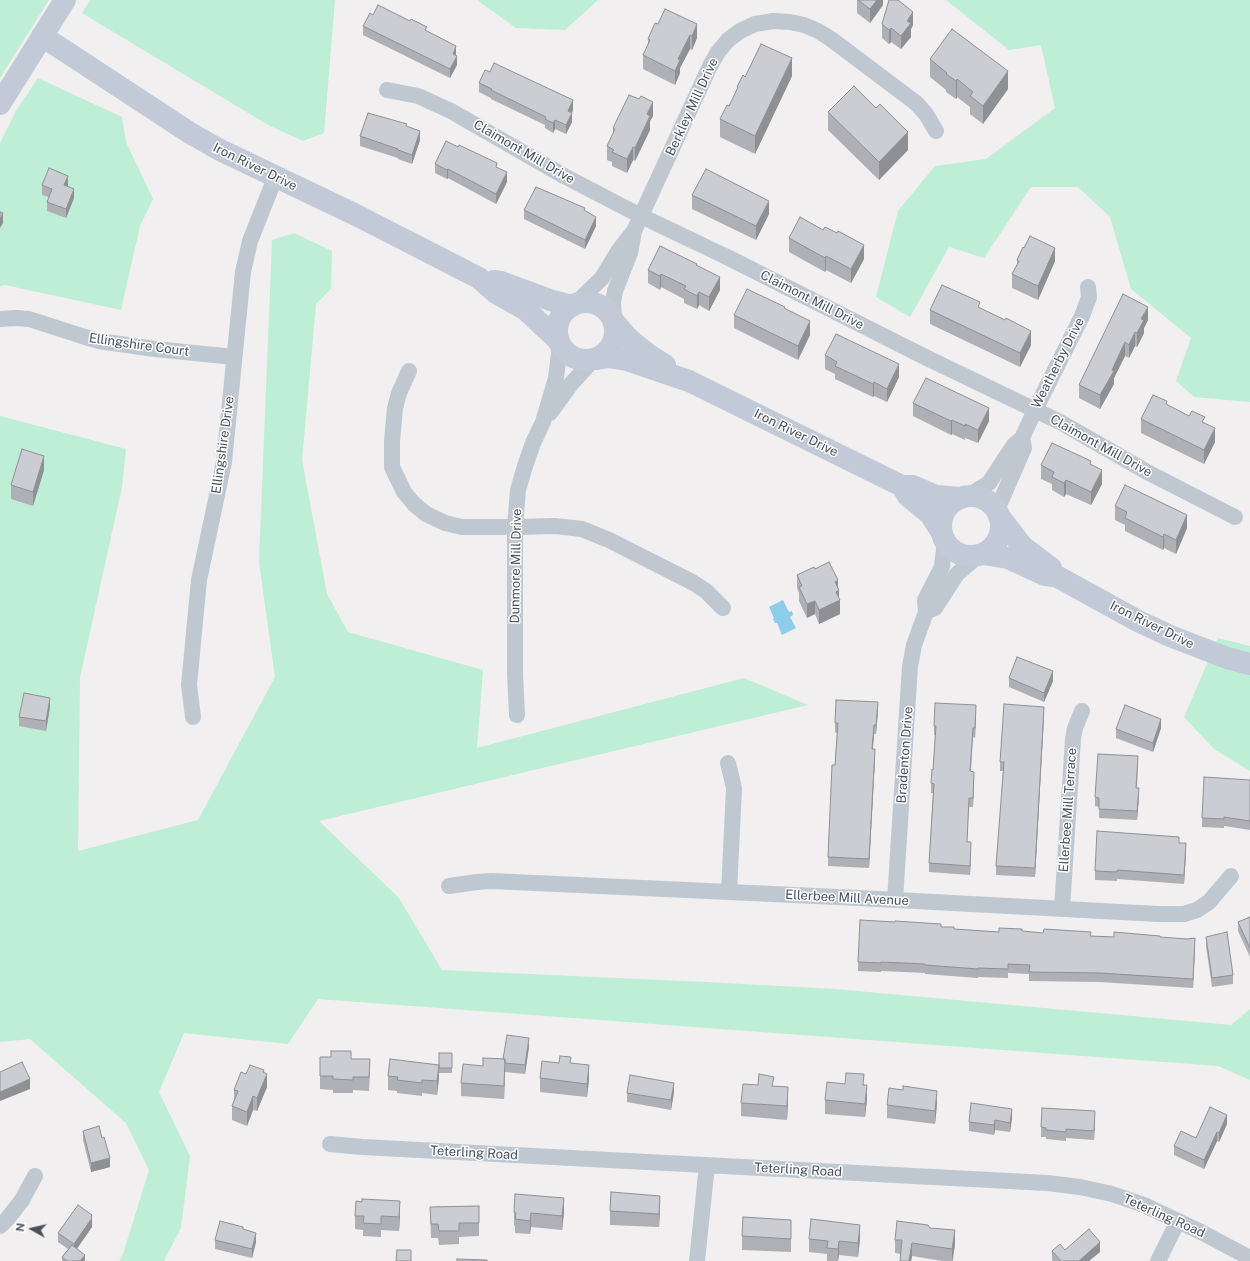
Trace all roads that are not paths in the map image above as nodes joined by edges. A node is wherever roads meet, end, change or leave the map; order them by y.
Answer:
1 (65, 0) edge
2 (42, 36) junction
3 (387, 90) dead end
4 (0, 104) edge
5 (936, 131) dead end
6 (276, 178) junction
7 (641, 216) junction
8 (634, 231) junction
9 (479, 278) junction
10 (1088, 287) dead end
11 (574, 305) junction
12 (0, 319) edge
13 (614, 322) junction
14 (559, 343) junction
15 (234, 357) junction
16 (595, 359) junction
17 (409, 371) dead end
18 (689, 381) junction
19 (1035, 410) junction
20 (543, 422) junction
21 (1022, 438) junction
22 (902, 486) junction
23 (963, 498) junction
24 (997, 514) junction
25 (1236, 517) dead end
26 (515, 527) junction
27 (943, 537) junction
28 (981, 554) junction
29 (1058, 577) junction
30 (722, 608) dead end
31 (926, 612) junction
32 (1250, 664) edge
33 (1082, 712) dead end
34 (517, 715) dead end
35 (193, 717) dead end
36 (728, 763) dead end
37 (1231, 876) dead end
38 (449, 886) dead end
39 (729, 892) junction
40 (895, 900) junction
41 (1062, 909) junction
42 (330, 1144) dead end
43 (707, 1165) junction
44 (36, 1176) dead end
45 (1178, 1221) junction
46 (0, 1226) edge
47 (1250, 1258) edge
48 (697, 1261) edge
49 (1158, 1261) edge

1 - 2 street
2 - 4 street
2 - 6 street, Iron River Drive
3 - 7 street, Claimont Mill Drive
5 - 7 street, Berkley Mill Drive
6 - 9 street, Iron River Drive
6 - 15 street, Ellingshire Drive
7 - 8 street, Berkley Mill Drive
7 - 19 street, Claimont Mill Drive
8 - 11 street, Berkley Mill Drive
8 - 13 street, Berkley Mill Drive
9 - 11 street, Iron River Drive
9 - 14 street, Iron River Drive
10 - 19 street, Weatherby Drive
11 - 13 street
11 - 14 street
12 - 15 street, Ellingshire Court
13 - 16 street
13 - 18 street, Iron River Drive
14 - 16 street
14 - 20 street, Dunmore Mill Drive
15 - 35 street, Ellingshire Drive
16 - 18 street, Iron River Drive
16 - 20 street, Dunmore Mill Drive
17 - 26 street
18 - 22 street, Iron River Drive
19 - 21 street, Weatherby Drive
19 - 25 street, Claimont Mill Drive
20 - 26 street, Dunmore Mill Drive
21 - 23 street, Weatherby Drive
21 - 24 street, Weatherby Drive
22 - 23 street, Iron River Drive
22 - 27 street, Iron River Drive
23 - 24 street
23 - 27 street
24 - 28 street
24 - 29 street, Iron River Drive
26 - 30 street
26 - 34 street, Dunmore Mill Drive
27 - 28 street
27 - 31 street, Bradenton Drive
28 - 29 street, Iron River Drive
28 - 31 street, Bradenton Drive
29 - 32 street, Iron River Drive
31 - 40 street, Bradenton Drive
33 - 41 street, Ellerbee Mill Terrace
36 - 39 street
37 - 41 street, Ellerbee Mill Avenue
38 - 39 street, Ellerbee Mill Avenue
39 - 40 street, Ellerbee Mill Avenue
40 - 41 street, Ellerbee Mill Avenue
42 - 43 street, Teterling Road
43 - 45 street, Teterling Road
43 - 48 street
44 - 46 street
45 - 47 street, Teterling Road
45 - 49 street

